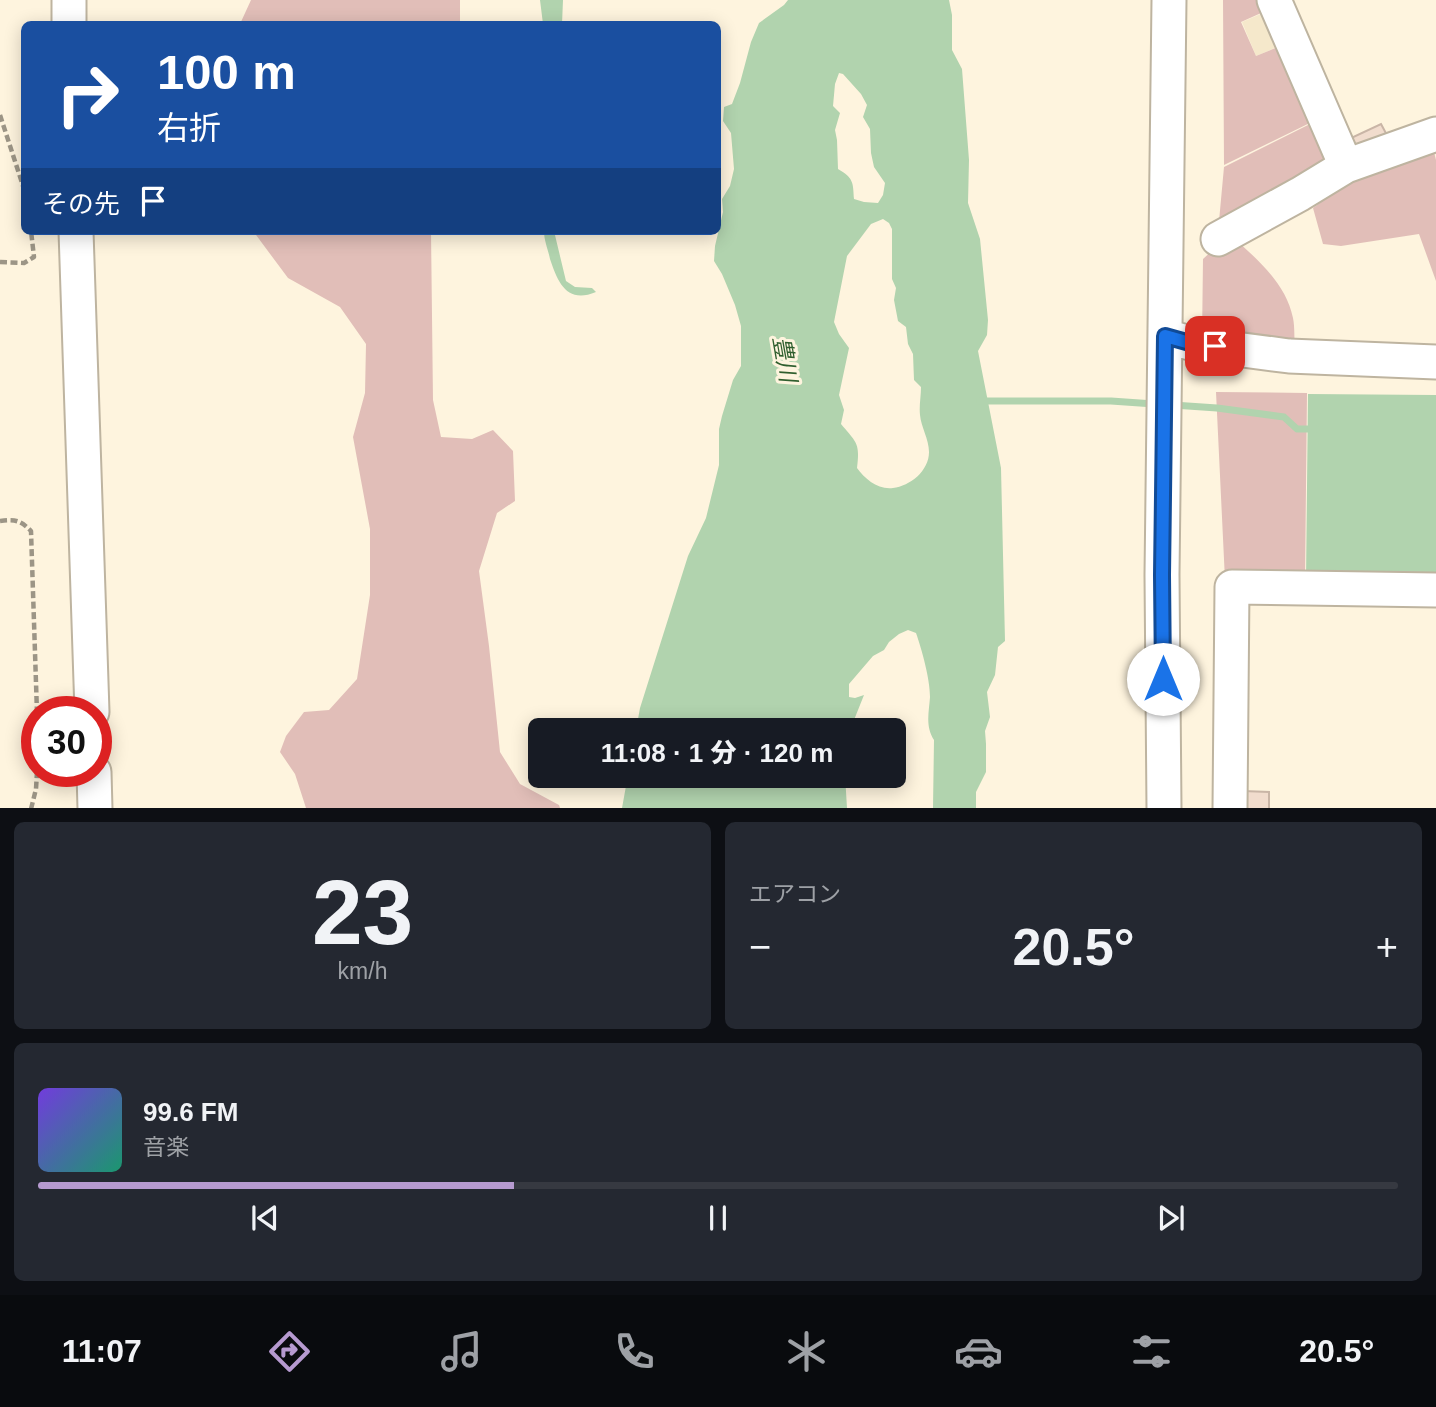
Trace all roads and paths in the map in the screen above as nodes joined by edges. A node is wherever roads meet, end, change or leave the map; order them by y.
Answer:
1 (69, 0) edge
2 (1169, 0) edge
3 (1274, 0) edge
4 (69, 21) edge
5 (0, 115) edge
6 (1436, 134) edge
7 (1346, 166) junction
8 (21, 180) edge
9 (31, 235) edge
10 (76, 235) edge
11 (1218, 239) dead end
12 (0, 262) edge
13 (1165, 336) junction
14 (1436, 362) edge
15 (0, 521) edge
16 (1436, 590) edge
17 (36, 696) edge
18 (91, 696) edge
19 (36, 787) edge
20 (95, 787) edge
21 (31, 808) edge
22 (96, 808) edge
23 (1164, 808) edge
24 (1230, 808) edge

1 - 4 street
2 - 13 street
3 - 7 street
5 - 8 path
6 - 7 street
7 - 11 street
9 - 12 path
10 - 18 street
13 - 14 street
13 - 23 street
15 - 17 path
16 - 24 street
19 - 21 path
20 - 22 street

